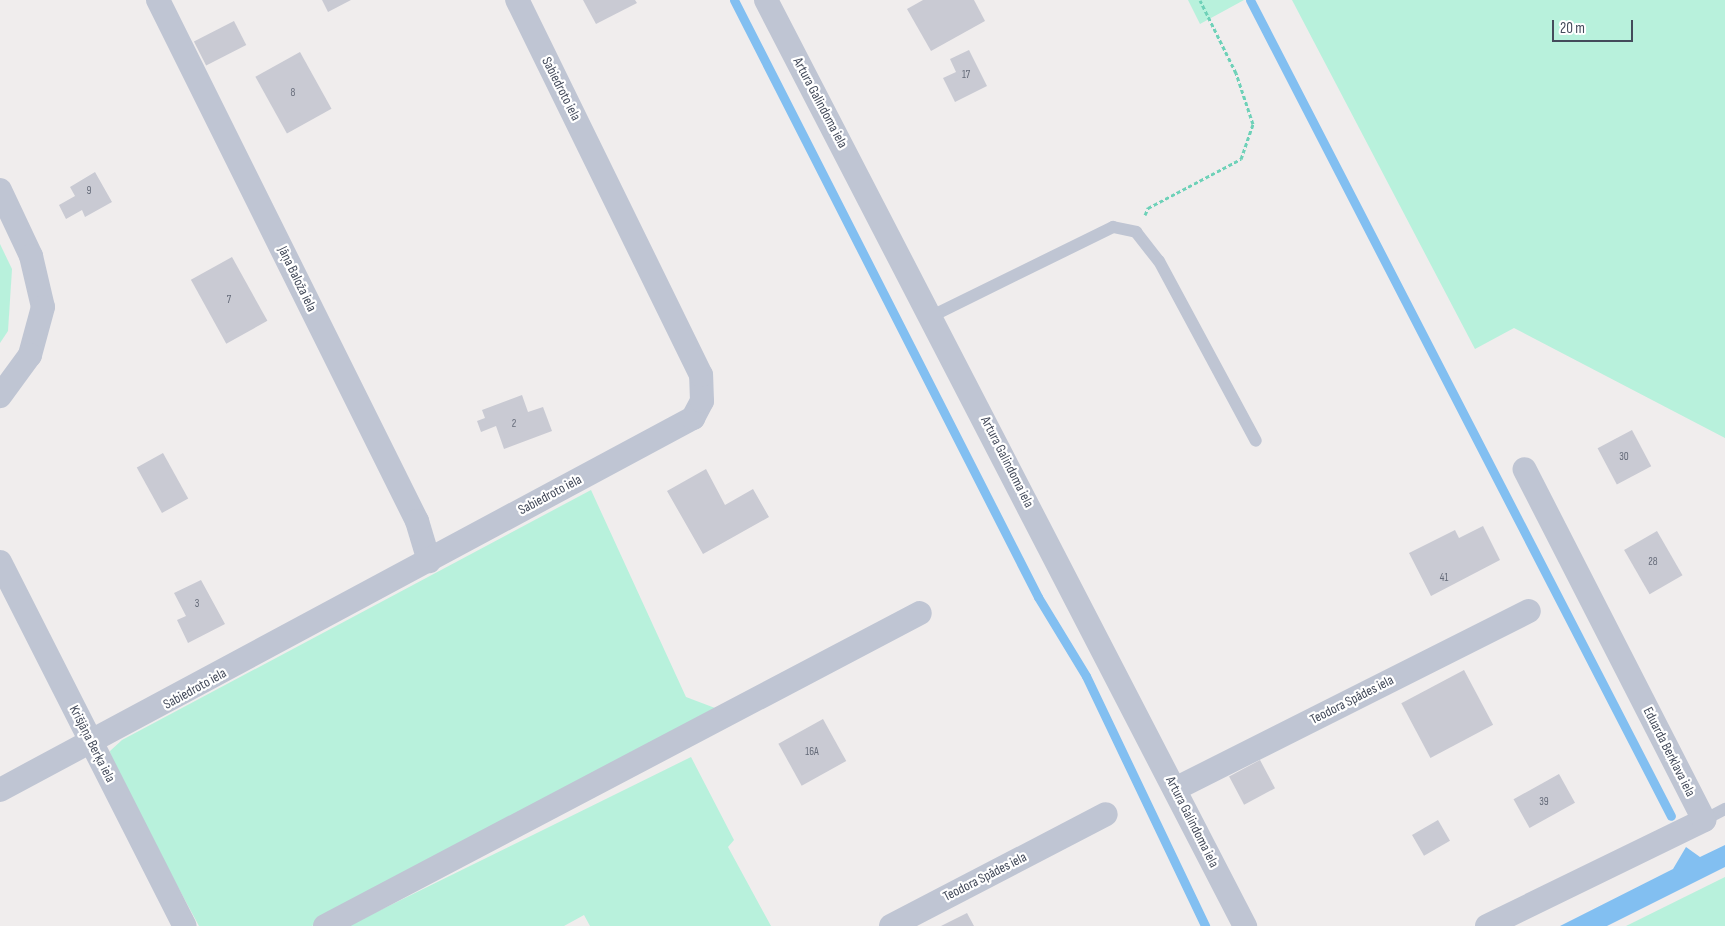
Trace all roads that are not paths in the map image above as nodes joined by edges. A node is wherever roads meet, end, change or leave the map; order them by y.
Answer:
1 (158, 0) edge
2 (516, 0) edge
3 (766, 0) edge
4 (0, 190) edge
5 (932, 316) junction
6 (0, 396) edge
7 (1256, 441) dead end
8 (1524, 469) dead end
9 (429, 561) junction
10 (0, 562) edge
11 (1529, 611) dead end
12 (920, 614) dead end
13 (92, 745) junction
14 (1175, 789) junction
15 (0, 790) edge
16 (1725, 809) edge
17 (1106, 814) dead end
18 (1704, 820) junction
19 (185, 926) edge
20 (325, 926) edge
21 (891, 926) edge
22 (1244, 926) edge
23 (1487, 926) edge

1 - 9 street, Jāņa Baloža iela
2 - 9 street, Sabiedroto iela
3 - 5 street, Artura Galindoma iela
4 - 6 street
5 - 7 lane
5 - 14 street, Artura Galindoma iela
8 - 18 street, Eduarda Berklava iela
9 - 13 street, Sabiedroto iela
10 - 13 street, Krišjāņa Berķa iela
11 - 14 street, Teodora Spādes iela
12 - 20 street
13 - 15 street, Sabiedroto iela
13 - 19 street, Krišjāņa Berķa iela
14 - 22 street, Artura Galindoma iela
16 - 18 lane
17 - 21 street, Teodora Spādes iela
18 - 23 street

